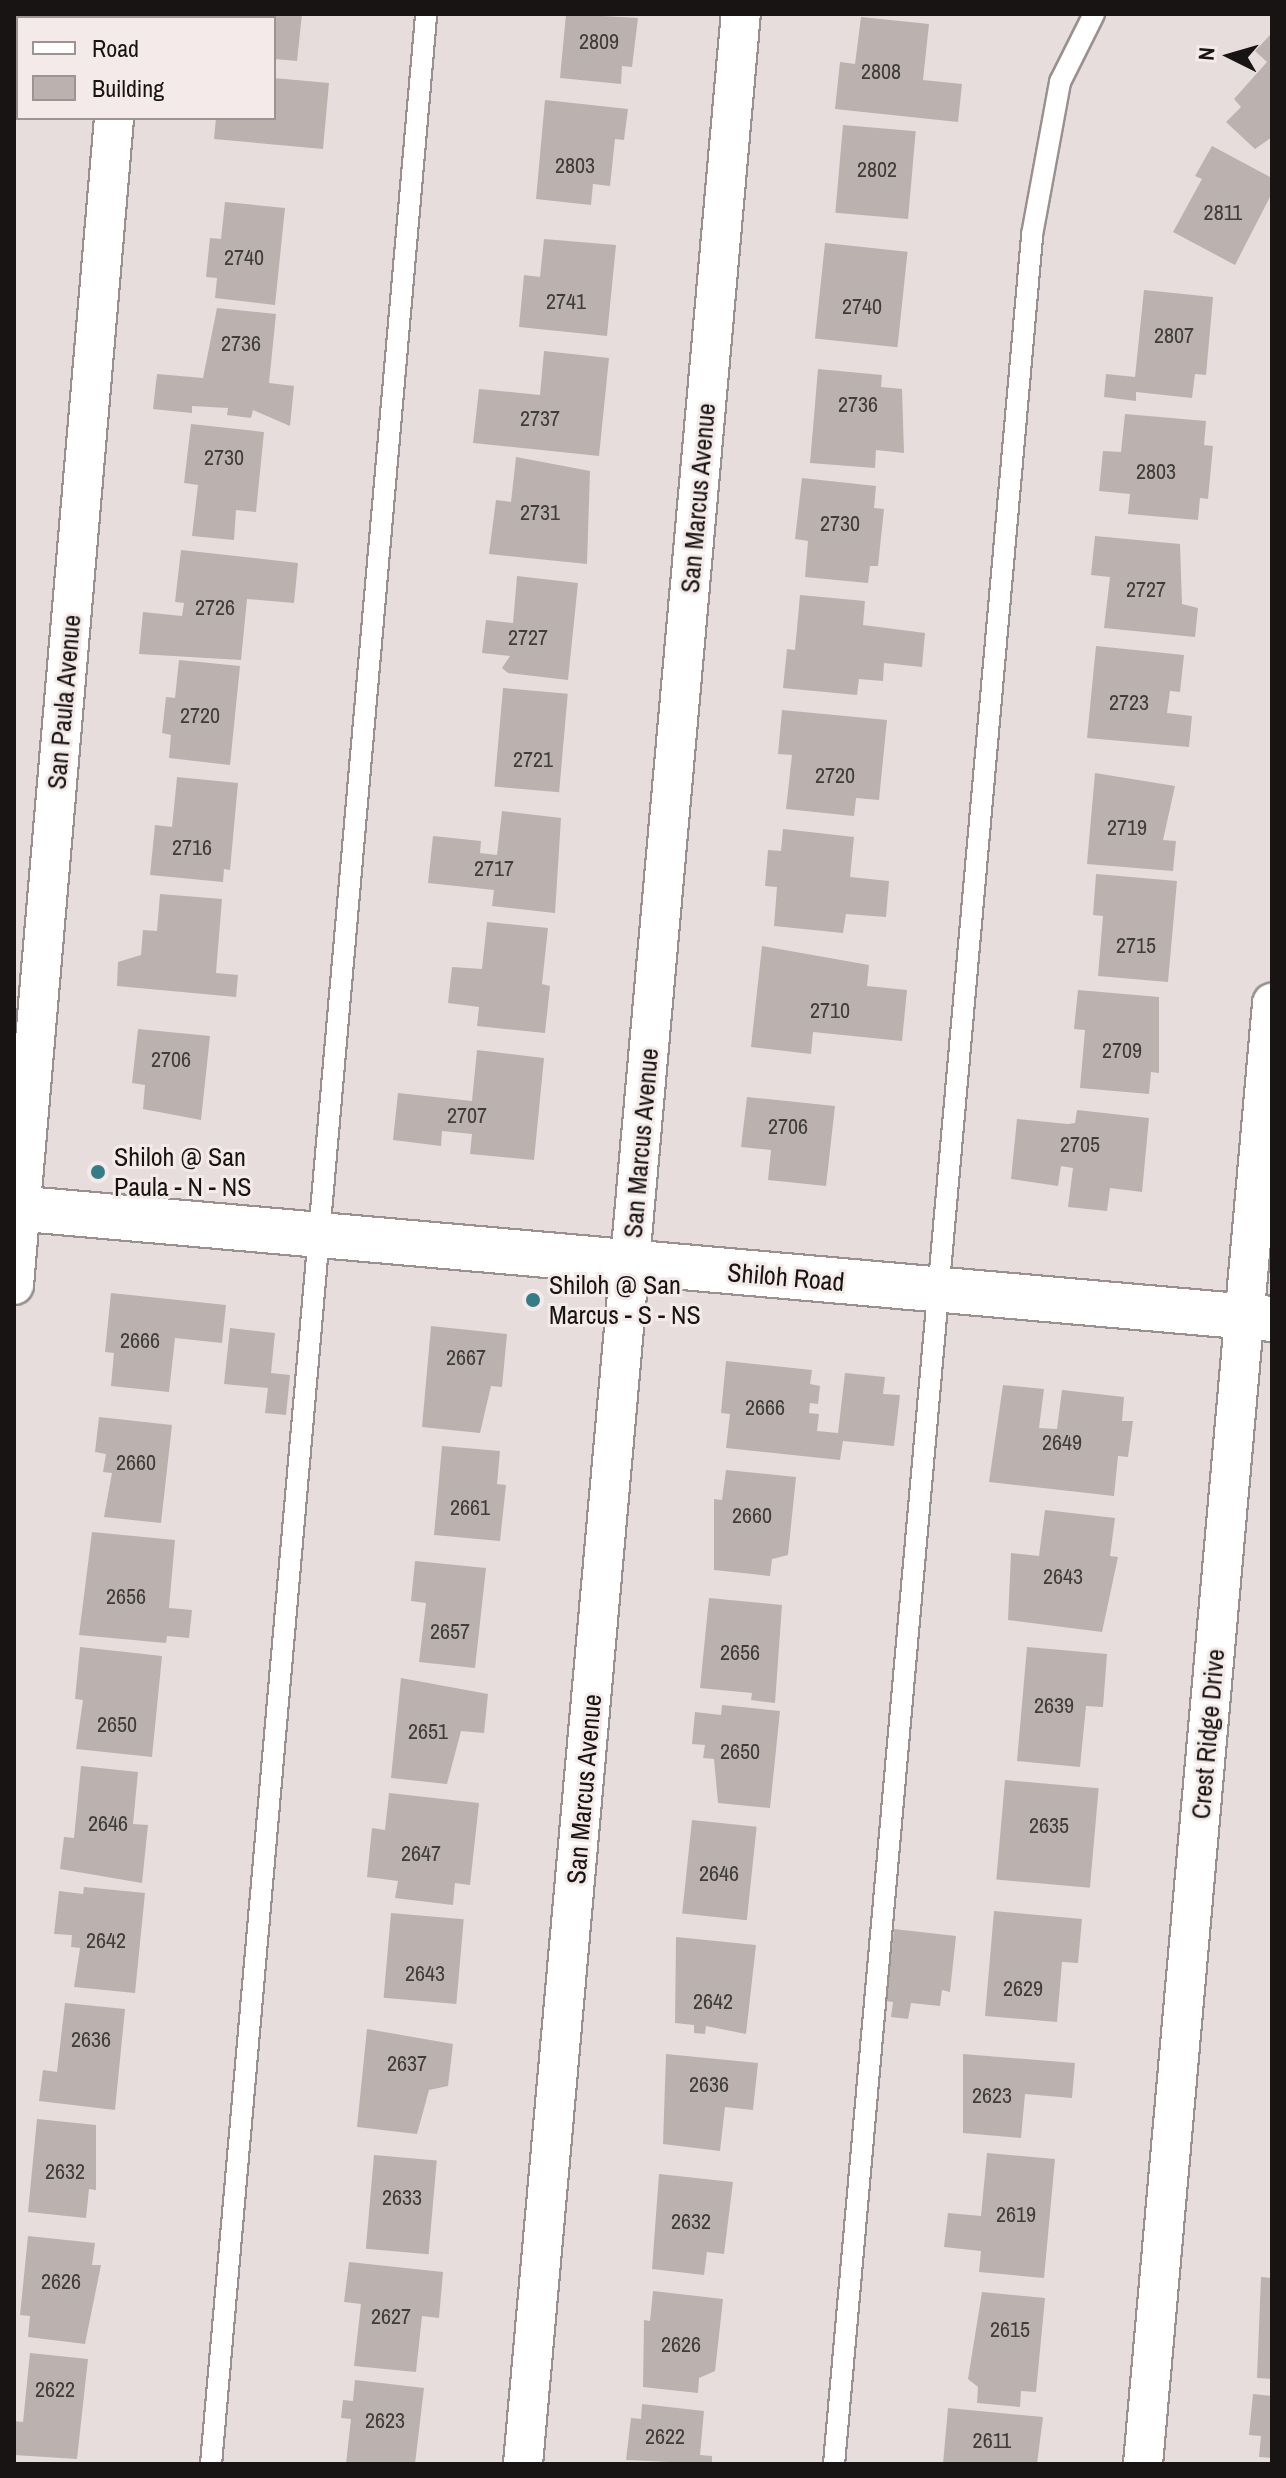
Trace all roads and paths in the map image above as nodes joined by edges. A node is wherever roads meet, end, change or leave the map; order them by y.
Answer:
1 (426, 14) edge
2 (741, 14) edge
3 (1094, 14) edge
4 (114, 120) edge
5 (1272, 1003) edge
6 (17, 1208) edge
7 (318, 1234) junction
8 (631, 1263) junction
9 (14, 1285) edge
10 (936, 1290) junction
11 (1258, 1318) edge
12 (211, 2464) edge
13 (523, 2464) edge
14 (834, 2464) edge
15 (1143, 2464) edge

1 - 7 lane
2 - 8 street, San Marcus Avenue
3 - 10 lane
4 - 6 street, San Paula Avenue
5 - 11 street, Crest Ridge Drive
6 - 7 street, Shiloh Road
6 - 9 street, San Paula Avenue
7 - 8 street, Shiloh Road
7 - 12 lane
8 - 10 street, Shiloh Road
8 - 13 street, San Marcus Avenue
10 - 11 street, Shiloh Road
10 - 14 lane
11 - 15 street, Crest Ridge Drive

